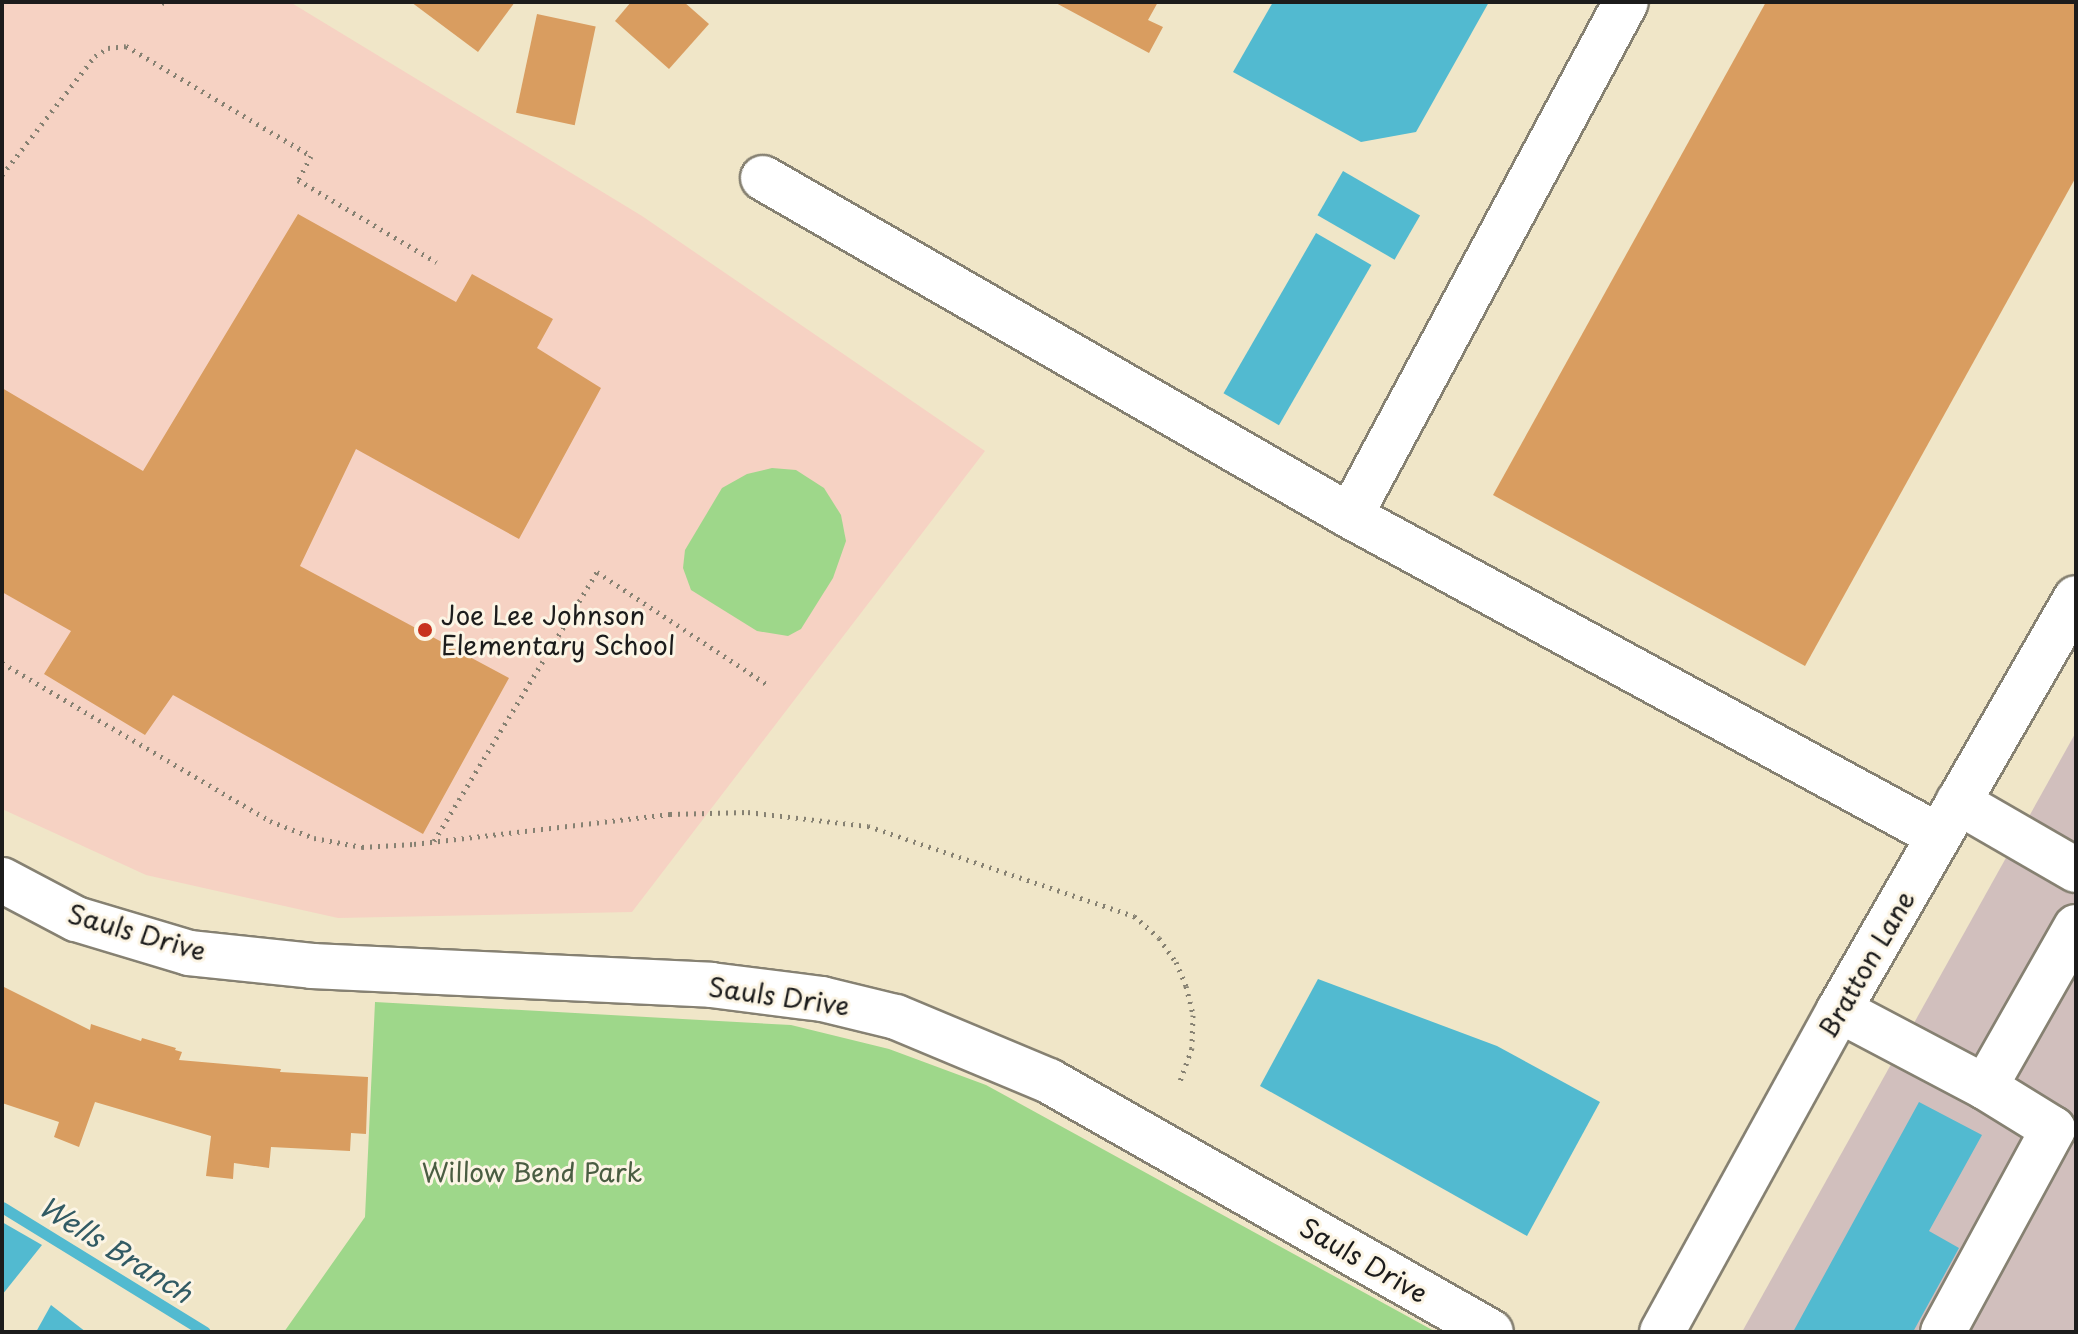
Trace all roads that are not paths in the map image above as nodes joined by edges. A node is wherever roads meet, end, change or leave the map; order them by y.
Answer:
1 (1626, 2) edge
2 (763, 178) dead end
3 (1350, 516) junction
4 (2076, 598) edge
5 (1949, 819) junction
6 (2076, 870) edge
7 (2, 880) edge
8 (2076, 927) edge
9 (1839, 1010) junction
10 (1985, 1087) junction
11 (1491, 1332) edge
12 (1662, 1332) edge
13 (1943, 1332) edge

1 - 3 street
2 - 3 street
3 - 5 street
4 - 5 street, Bratton Lane
5 - 6 street
5 - 9 street, Bratton Lane
7 - 11 street, Sauls Drive
8 - 10 street
9 - 10 street
9 - 12 street, Bratton Lane
10 - 13 street

